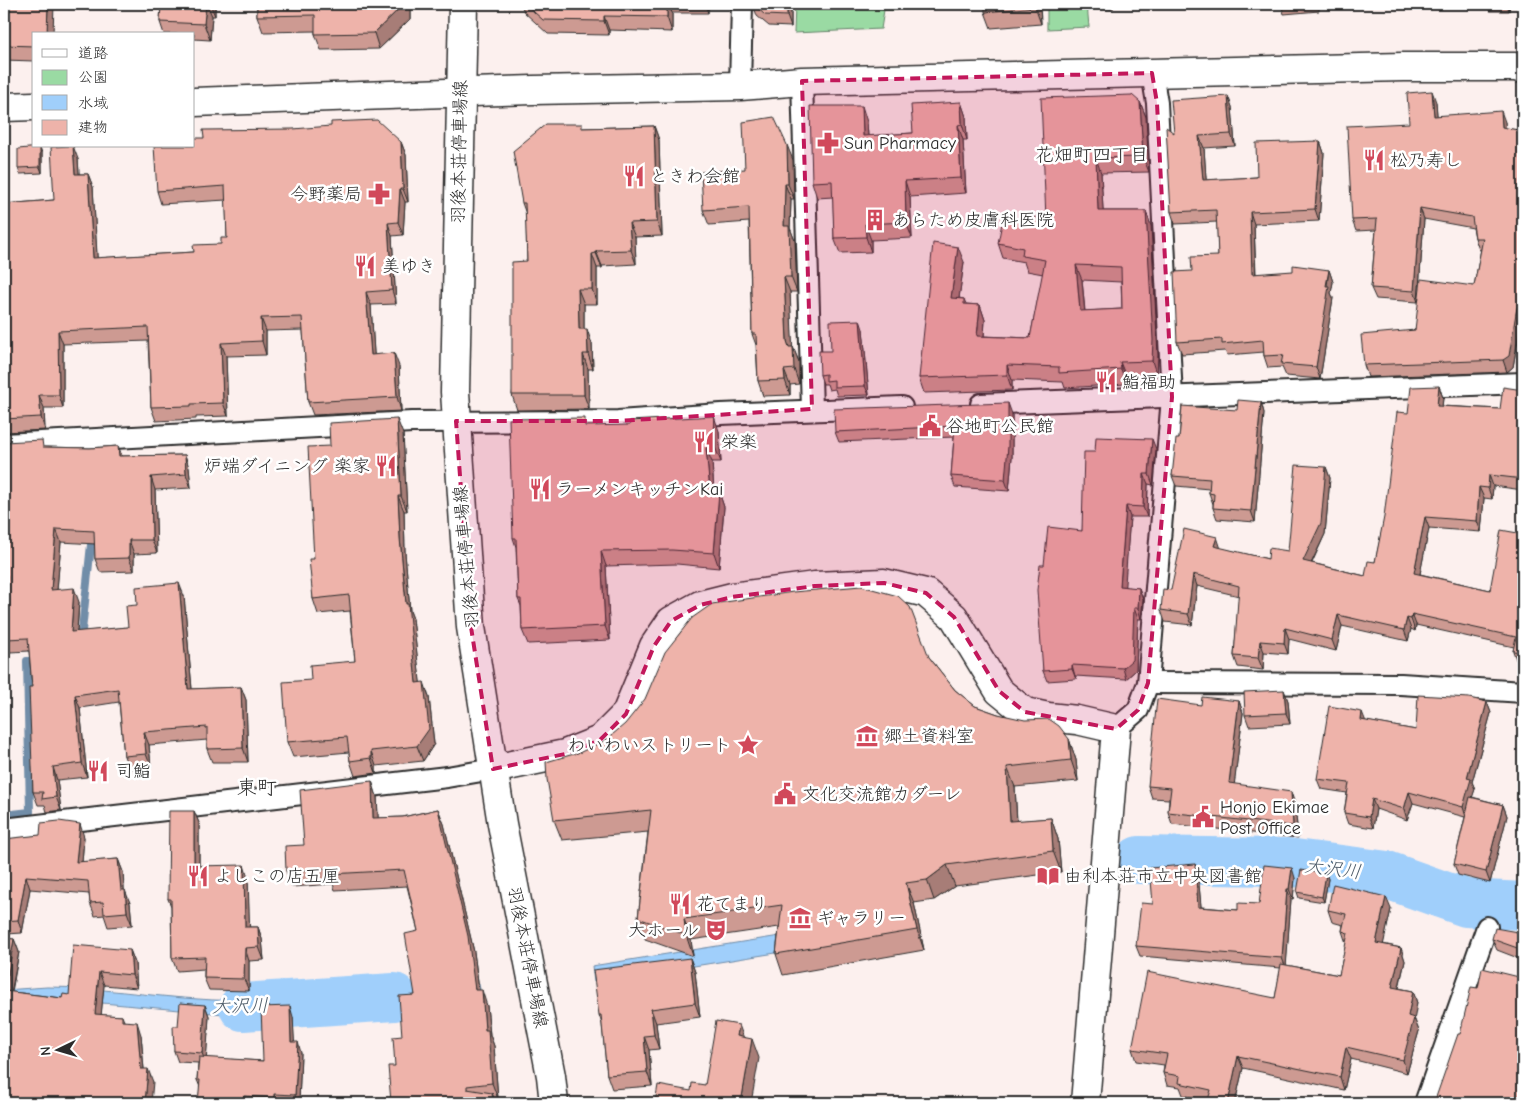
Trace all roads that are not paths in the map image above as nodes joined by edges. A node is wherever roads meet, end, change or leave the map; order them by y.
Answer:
1 (463, 4) edge
2 (742, 4) edge
3 (1523, 69) edge
4 (1152, 73) junction
5 (802, 81) junction
6 (740, 86) junction
7 (461, 92) junction
8 (195, 102) edge
9 (32, 106) edge
10 (4, 107) edge
11 (1523, 383) edge
12 (1172, 397) junction
13 (966, 405) edge
14 (918, 406) edge
15 (812, 410) junction
16 (456, 421) junction
17 (4, 444) edge
18 (1148, 683) junction
19 (1523, 692) edge
20 (1116, 728) junction
21 (493, 769) junction
22 (4, 829) edge
23 (1487, 927) dead end
24 (554, 1103) edge
25 (1085, 1103) edge
26 (1425, 1103) edge

1 - 7 street, 羽後本荘停車場線
2 - 6 street
3 - 4 street
4 - 5 street
4 - 12 street
5 - 6 street
5 - 15 street
6 - 7 street
7 - 8 street
7 - 16 street, 羽後本荘停車場線
9 - 10 street
11 - 12 street
12 - 13 street
12 - 18 street
14 - 15 street
15 - 16 street
16 - 17 street
16 - 21 street, 羽後本荘停車場線
18 - 19 street
18 - 20 street
20 - 21 street
20 - 25 street
21 - 22 street
21 - 24 street, 羽後本荘停車場線
23 - 26 street

